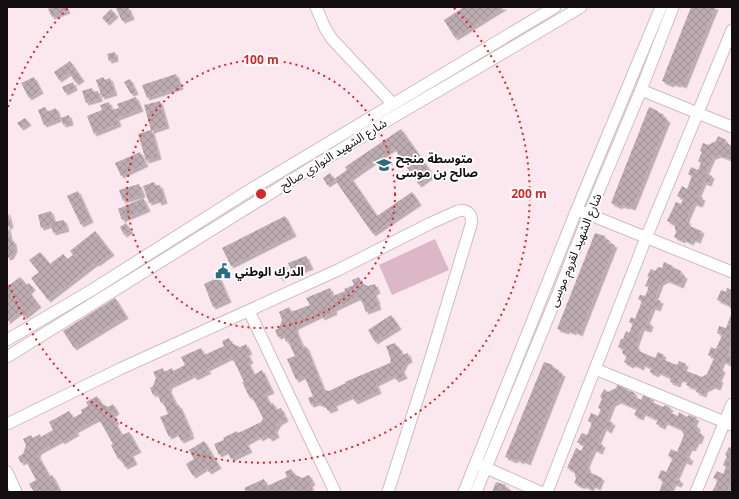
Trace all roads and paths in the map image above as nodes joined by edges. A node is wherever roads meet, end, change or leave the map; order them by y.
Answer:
1 (316, 7) edge
2 (555, 7) edge
3 (581, 7) edge
4 (661, 7) edge
5 (673, 7) edge
6 (732, 30) edge
7 (641, 90) junction
8 (393, 104) junction
9 (697, 113) junction
10 (732, 127) edge
11 (577, 209) junction
12 (588, 214) junction
13 (646, 238) junction
14 (732, 272) edge
15 (249, 310) junction
16 (7, 340) edge
17 (7, 357) edge
18 (595, 369) junction
19 (732, 404) edge
20 (7, 424) edge
21 (728, 424) edge
22 (476, 463) junction
23 (486, 468) junction
24 (7, 472) edge
25 (16, 492) edge
26 (335, 492) edge
27 (388, 492) edge
28 (464, 492) edge
29 (476, 492) edge
30 (540, 492) edge
31 (546, 492) edge
32 (696, 492) edge

1 - 8 street
2 - 8 street, شارع الشهيد النواري صالح
3 - 17 street, شارع الشهيد النواري صالح
4 - 11 street, شارع الشهيد لقروم موسى
5 - 7 street, شارع الشهيد لقروم موسى
6 - 9 street
7 - 9 street
7 - 12 street, شارع الشهيد لقروم موسى
8 - 16 street, شارع الشهيد النواري صالح
9 - 10 street
9 - 13 street
11 - 12 street
11 - 22 street, شارع الشهيد لقروم موسى
12 - 13 street
12 - 23 street, شارع الشهيد لقروم موسى
13 - 14 street
13 - 18 street
15 - 20 street
15 - 26 street
15 - 27 street
18 - 21 street
18 - 31 street
19 - 21 street
21 - 32 street
22 - 23 street
22 - 28 street, شارع الشهيد لقروم موسى
23 - 29 street, شارع الشهيد لقروم موسى
23 - 30 street
24 - 25 street

